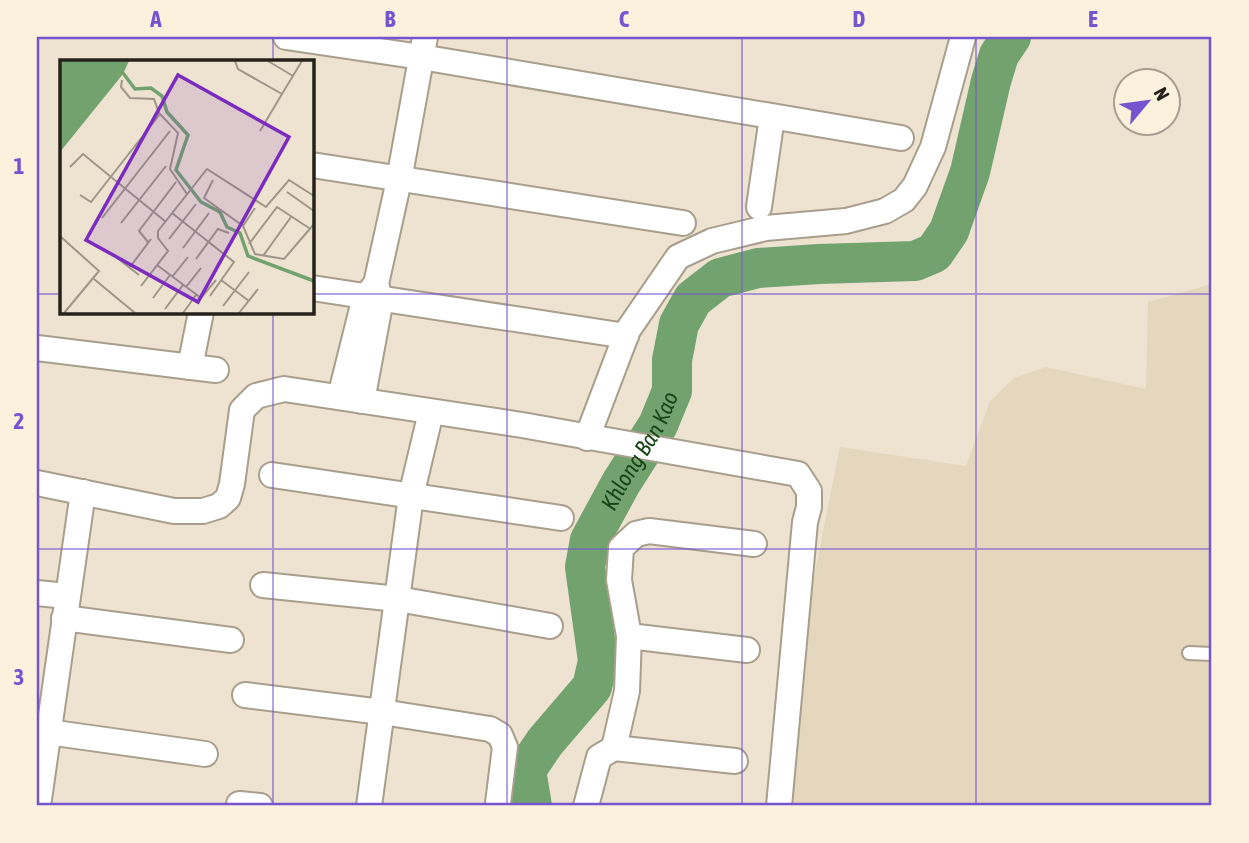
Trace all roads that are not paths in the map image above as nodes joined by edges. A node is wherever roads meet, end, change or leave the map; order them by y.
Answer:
1 (286, 37) edge
2 (963, 37) edge
3 (423, 47) edge
4 (772, 117) junction
5 (901, 138) dead end
6 (313, 165) edge
7 (399, 180) junction
8 (759, 208) dead end
9 (683, 223) dead end
10 (313, 288) edge
11 (374, 293) junction
12 (201, 313) edge
13 (625, 336) junction
14 (37, 348) edge
15 (190, 367) junction
16 (216, 370) dead end
17 (351, 399) junction
18 (431, 412) junction
19 (593, 439) junction
20 (272, 475) dead end
21 (37, 483) edge
22 (83, 492) junction
23 (411, 496) junction
24 (561, 518) dead end
25 (754, 544) dead end
26 (263, 585) dead end
27 (37, 593) edge
28 (398, 598) junction
29 (66, 607) junction
30 (550, 626) dead end
31 (629, 636) junction
32 (231, 640) dead end
33 (747, 650) dead end
34 (1189, 653) dead end
35 (1212, 654) edge
36 (245, 695) dead end
37 (45, 701) edge
38 (382, 712) junction
39 (48, 732) junction
40 (614, 748) junction
41 (205, 754) dead end
42 (735, 761) dead end
43 (498, 803) dead end
44 (38, 806) edge
45 (369, 806) edge
46 (586, 806) edge
47 (779, 806) edge

1 - 3 street
2 - 13 street
3 - 4 street
3 - 7 street
4 - 5 street
4 - 8 street
6 - 7 street
7 - 9 street
7 - 11 street
10 - 11 street
11 - 13 street
11 - 17 street
12 - 15 street
13 - 19 street
14 - 15 street
15 - 16 street
17 - 18 street
17 - 22 street
18 - 19 street
18 - 23 street
19 - 47 street
20 - 23 street
21 - 22 street
22 - 29 street
23 - 24 street
23 - 28 street
25 - 31 street
26 - 28 street
27 - 29 street
28 - 30 street
28 - 38 street
29 - 32 street
29 - 37 street
31 - 33 street
31 - 40 street
34 - 35 lane
36 - 38 street
37 - 39 street
38 - 43 street
38 - 45 street
39 - 41 street
39 - 44 street
40 - 42 street
40 - 46 street

